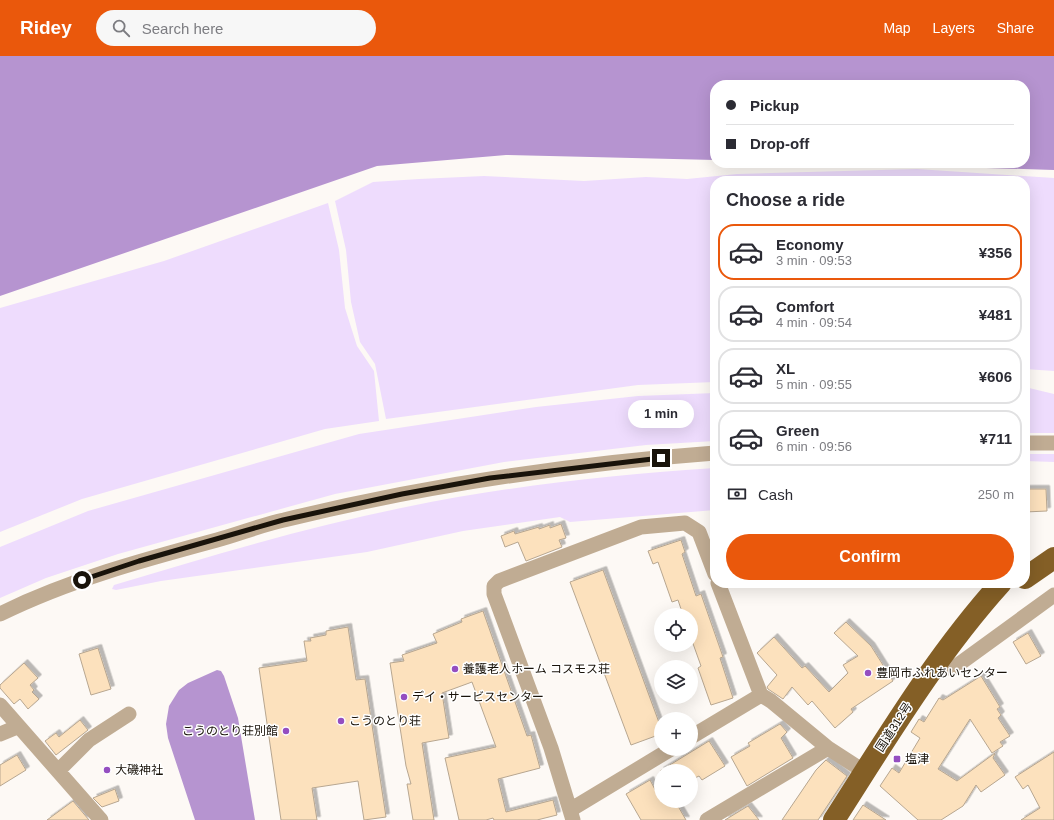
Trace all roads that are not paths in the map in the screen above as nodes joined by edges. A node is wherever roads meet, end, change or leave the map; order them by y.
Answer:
1 (1030, 443) edge
2 (1054, 443) edge
3 (710, 454) edge
4 (1054, 543) edge
5 (1054, 558) edge
6 (1030, 560) edge
7 (710, 561) edge
8 (1030, 575) edge
9 (720, 588) edge
10 (997, 588) edge
11 (1013, 588) edge
12 (1054, 595) edge
13 (0, 614) edge
14 (958, 636) junction
15 (938, 663) junction
16 (761, 695) junction
17 (0, 705) edge
18 (129, 714) dead end
19 (17, 727) junction
20 (698, 733) edge
21 (0, 734) edge
22 (828, 748) junction
23 (660, 756) edge
24 (58, 771) junction
25 (865, 772) junction
26 (571, 815) edge
27 (101, 820) edge
28 (707, 820) edge
29 (834, 820) edge

1 - 2 street
3 - 13 street
4 - 6 highway
5 - 8 highway
7 - 26 street
9 - 16 street
10 - 14 highway, 国道312号
11 - 14 highway, 国道312号
12 - 15 street
14 - 15 highway, 国道312号
15 - 25 highway, 国道312号
16 - 20 street
16 - 22 street
17 - 19 street
18 - 24 street
19 - 21 street
19 - 24 street
22 - 25 street
22 - 28 street
23 - 26 street
24 - 27 street
25 - 29 highway, 国道312号

